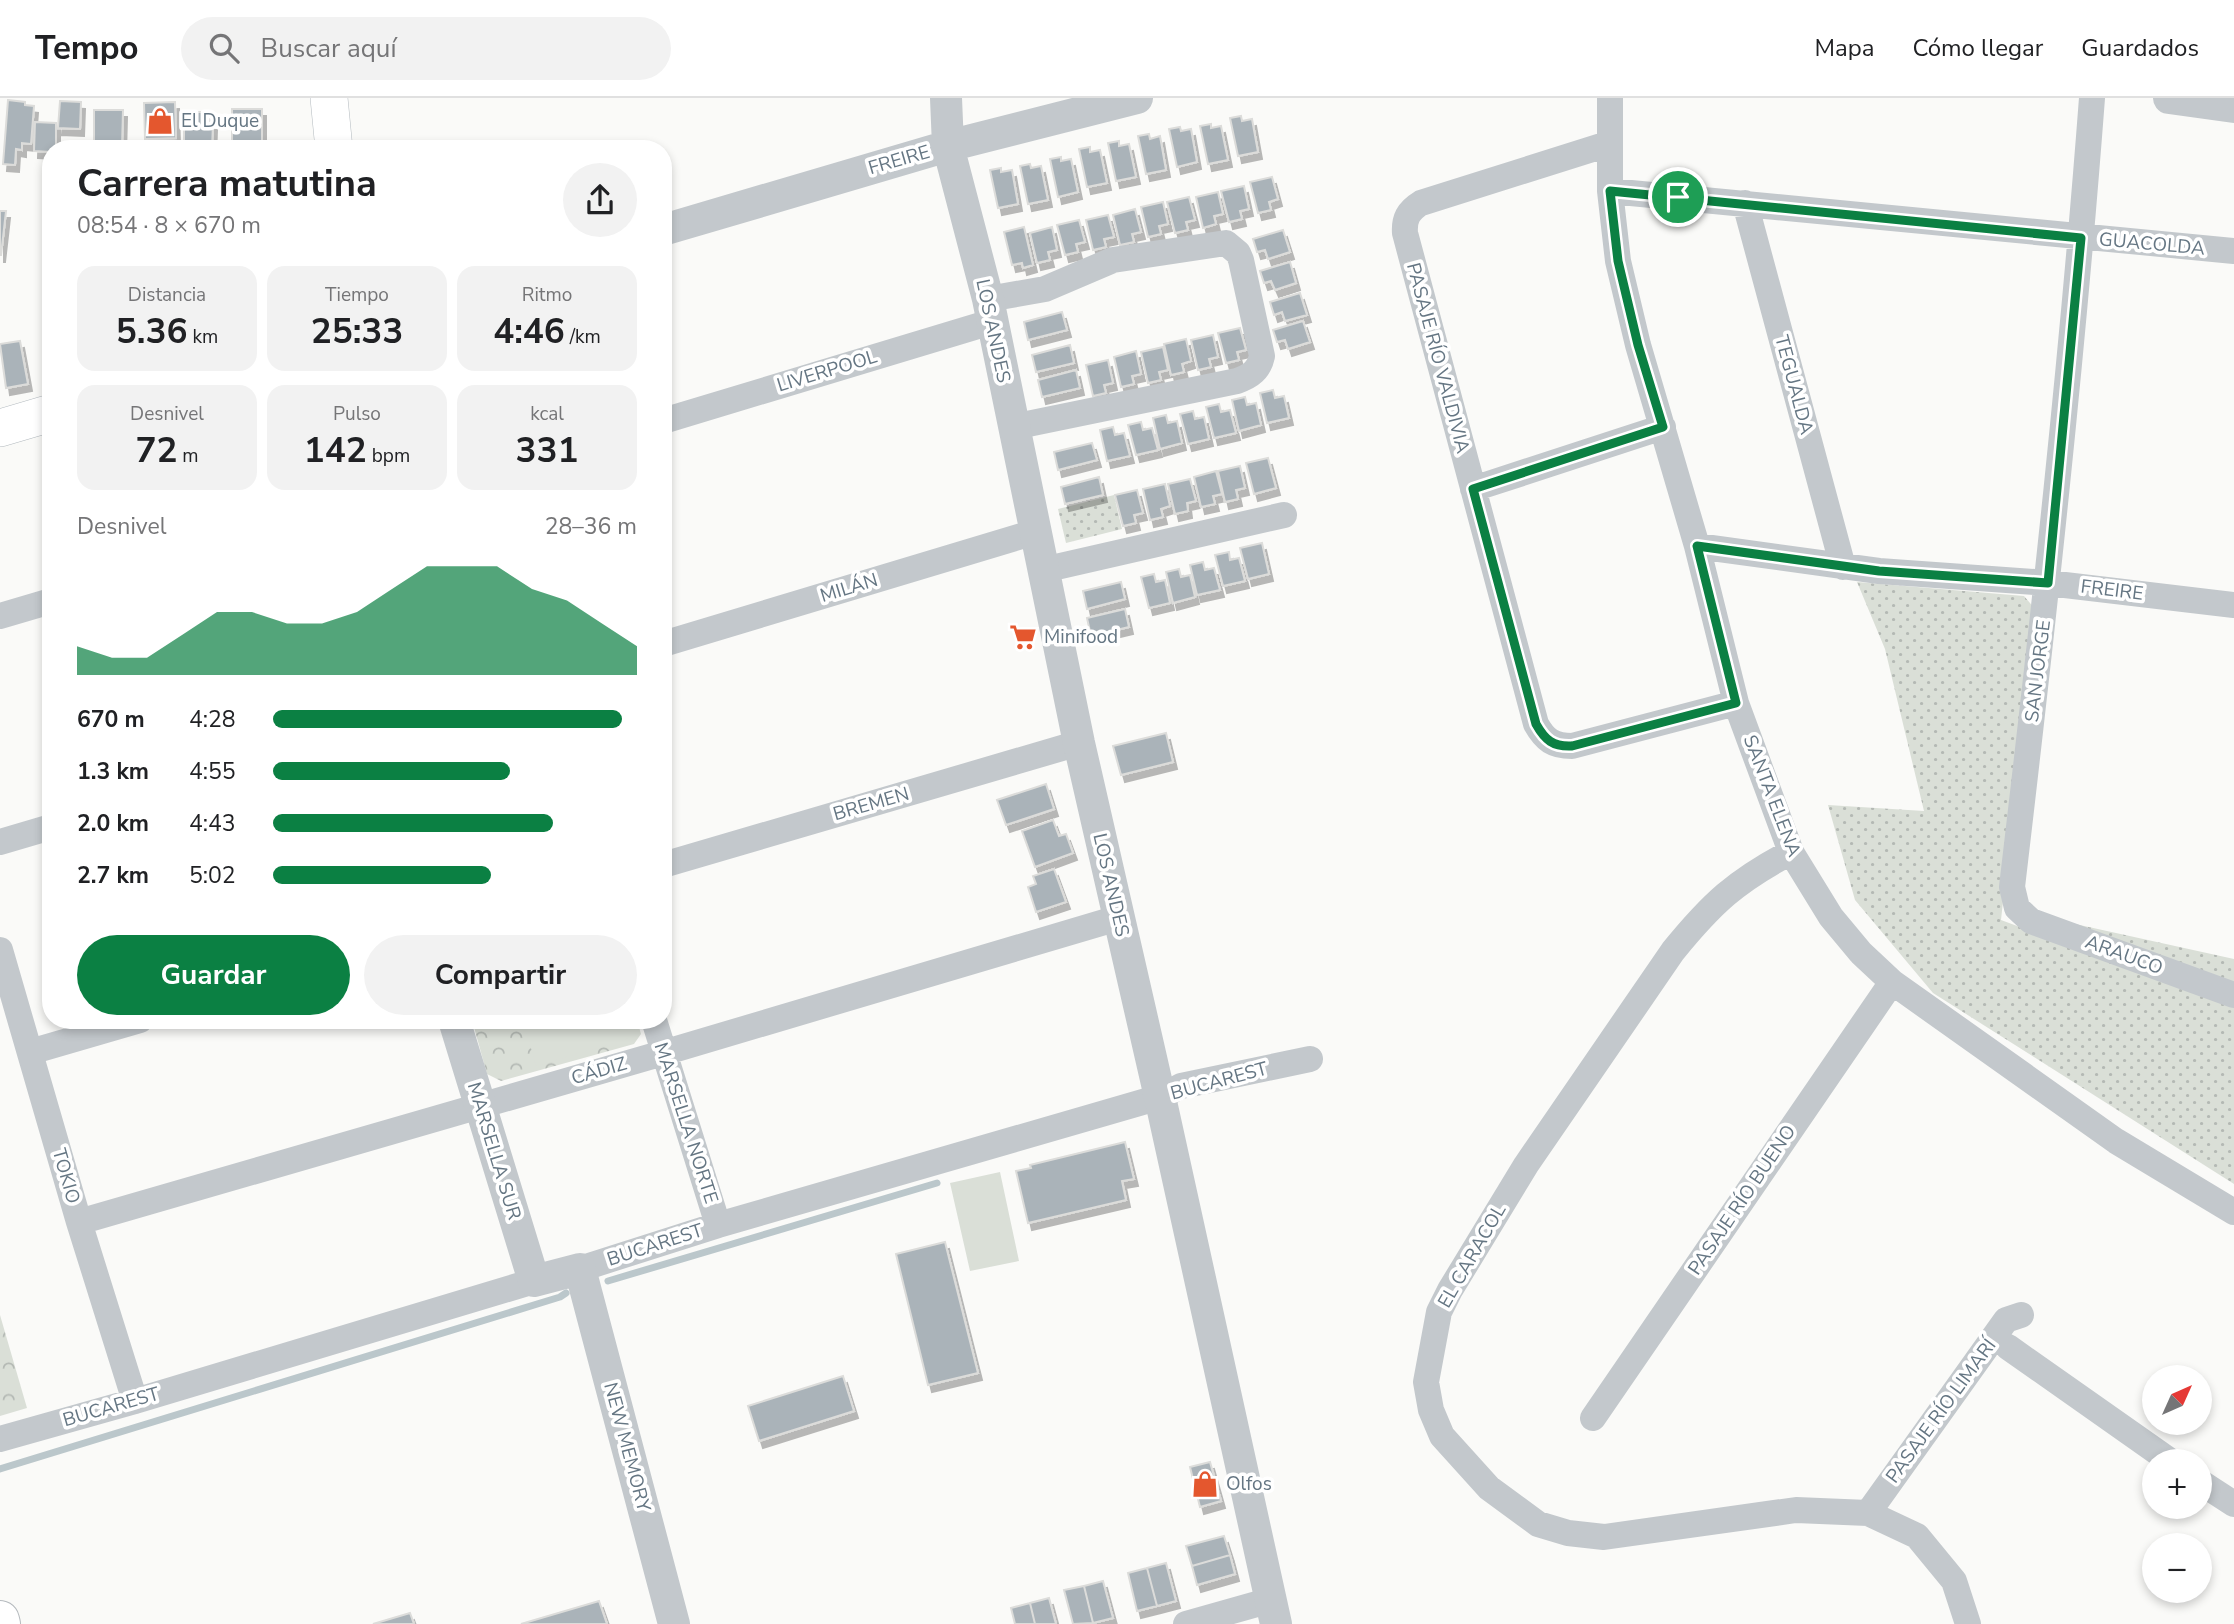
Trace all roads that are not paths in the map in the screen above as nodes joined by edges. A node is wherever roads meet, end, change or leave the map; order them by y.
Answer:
1 (329, 98) edge
2 (946, 98) edge
3 (1138, 98) edge
4 (1610, 98) edge
5 (2092, 98) edge
6 (2169, 98) edge
7 (2234, 107) edge
8 (333, 140) edge
9 (1608, 144) junction
10 (948, 146) junction
11 (1610, 191) junction
12 (1745, 203) junction
13 (672, 227) edge
14 (2081, 238) junction
15 (2234, 251) edge
16 (990, 310) junction
17 (42, 416) edge
18 (672, 418) edge
19 (1013, 427) junction
20 (1663, 427) junction
21 (0, 428) edge
22 (1473, 489) junction
23 (1284, 515) dead end
24 (1035, 532) junction
25 (1697, 546) junction
26 (1843, 567) junction
27 (1043, 570) junction
28 (2048, 583) junction
29 (42, 604) edge
30 (2234, 605) edge
31 (0, 616) edge
32 (672, 641) edge
33 (1736, 703) junction
34 (1079, 743) junction
35 (42, 830) edge
36 (0, 842) edge
37 (1791, 852) junction
38 (672, 862) edge
39 (2017, 908) joint
40 (1118, 918) junction
41 (0, 950) edge
42 (1892, 982) junction
43 (2234, 995) edge
44 (109, 1029) edge
45 (457, 1029) edge
46 (656, 1029) edge
47 (30, 1052) junction
48 (663, 1053) junction
49 (1310, 1059) dead end
50 (1160, 1097) junction
51 (480, 1105) junction
52 (2234, 1212) edge
53 (79, 1222) junction
54 (718, 1225) junction
55 (580, 1269) junction
56 (534, 1281) junction
57 (2021, 1315) dead end
58 (2008, 1347) dead end
59 (135, 1401) junction
60 (1593, 1418) dead end
61 (0, 1439) edge
62 (2153, 1449) edge
63 (2212, 1490) edge
64 (2234, 1504) edge
65 (1868, 1513) junction
66 (1273, 1612) edge
67 (674, 1624) edge
68 (1186, 1624) edge
69 (1968, 1624) edge

1 - 8 main road
2 - 10 street, LOS ANDES
3 - 10 street, FREIRE
4 - 9 street, SANTA ELENA
5 - 14 street, SAN JORGE
6 - 7 street
9 - 11 street, SANTA ELENA
9 - 22 street, PASAJE RÍO VALDIVIA
10 - 13 street, FREIRE
10 - 16 street, LOS ANDES
11 - 12 street, GUACOLDA
11 - 20 street, SANTA ELENA
12 - 14 street, GUACOLDA
12 - 26 street, TEGUALDA
14 - 15 street, GUACOLDA
14 - 28 street, SAN JORGE
16 - 18 street, LIVERPOOL
16 - 19 street, LOS ANDES
16 - 19 street, LIVERPOOL
17 - 21 main road
19 - 24 street, LOS ANDES
20 - 22 street
20 - 25 street, SANTA ELENA
22 - 33 street, PASAJE RÍO VALDIVIA
23 - 27 street
24 - 27 street, LOS ANDES
24 - 32 street, MILÁN
25 - 26 street, FREIRE
25 - 33 street, SANTA ELENA
26 - 28 street, FREIRE
27 - 34 street, LOS ANDES
28 - 30 street, FREIRE
28 - 39 street, SAN JORGE
29 - 31 street
33 - 37 street, SANTA ELENA
34 - 38 street, BREMEN
34 - 40 street, LOS ANDES
35 - 36 street
37 - 42 street, SANTA ELENA
37 - 65 street, EL CARACOL
39 - 43 street, ARAUCO
40 - 48 street, CÁDIZ
40 - 50 street, LOS ANDES
41 - 47 street, TOKIO
42 - 52 street, SANTA ELENA
42 - 60 street, PASAJE RÍO BUENO
44 - 47 street
45 - 51 street, MARSELLA SUR
46 - 48 street, MARSELLA NORTE
47 - 53 street, TOKIO
48 - 51 street, CÁDIZ
48 - 54 street, MARSELLA NORTE
49 - 50 street, BUCAREST
50 - 54 street, BUCAREST
50 - 66 street, LOS ANDES
51 - 53 street, CÁDIZ
51 - 56 street, MARSELLA SUR
53 - 59 street, TOKIO
54 - 55 street, BUCAREST
55 - 56 street, BUCAREST
55 - 67 street, NEW MEMORY
56 - 59 street, BUCAREST
57 - 65 street, PASAJE RÍO LIMARÍ
58 - 62 street, PASAJE RÍO LIMARÍ
59 - 61 street, BUCAREST
63 - 64 street
65 - 69 street, EL CARACOL
66 - 68 street

